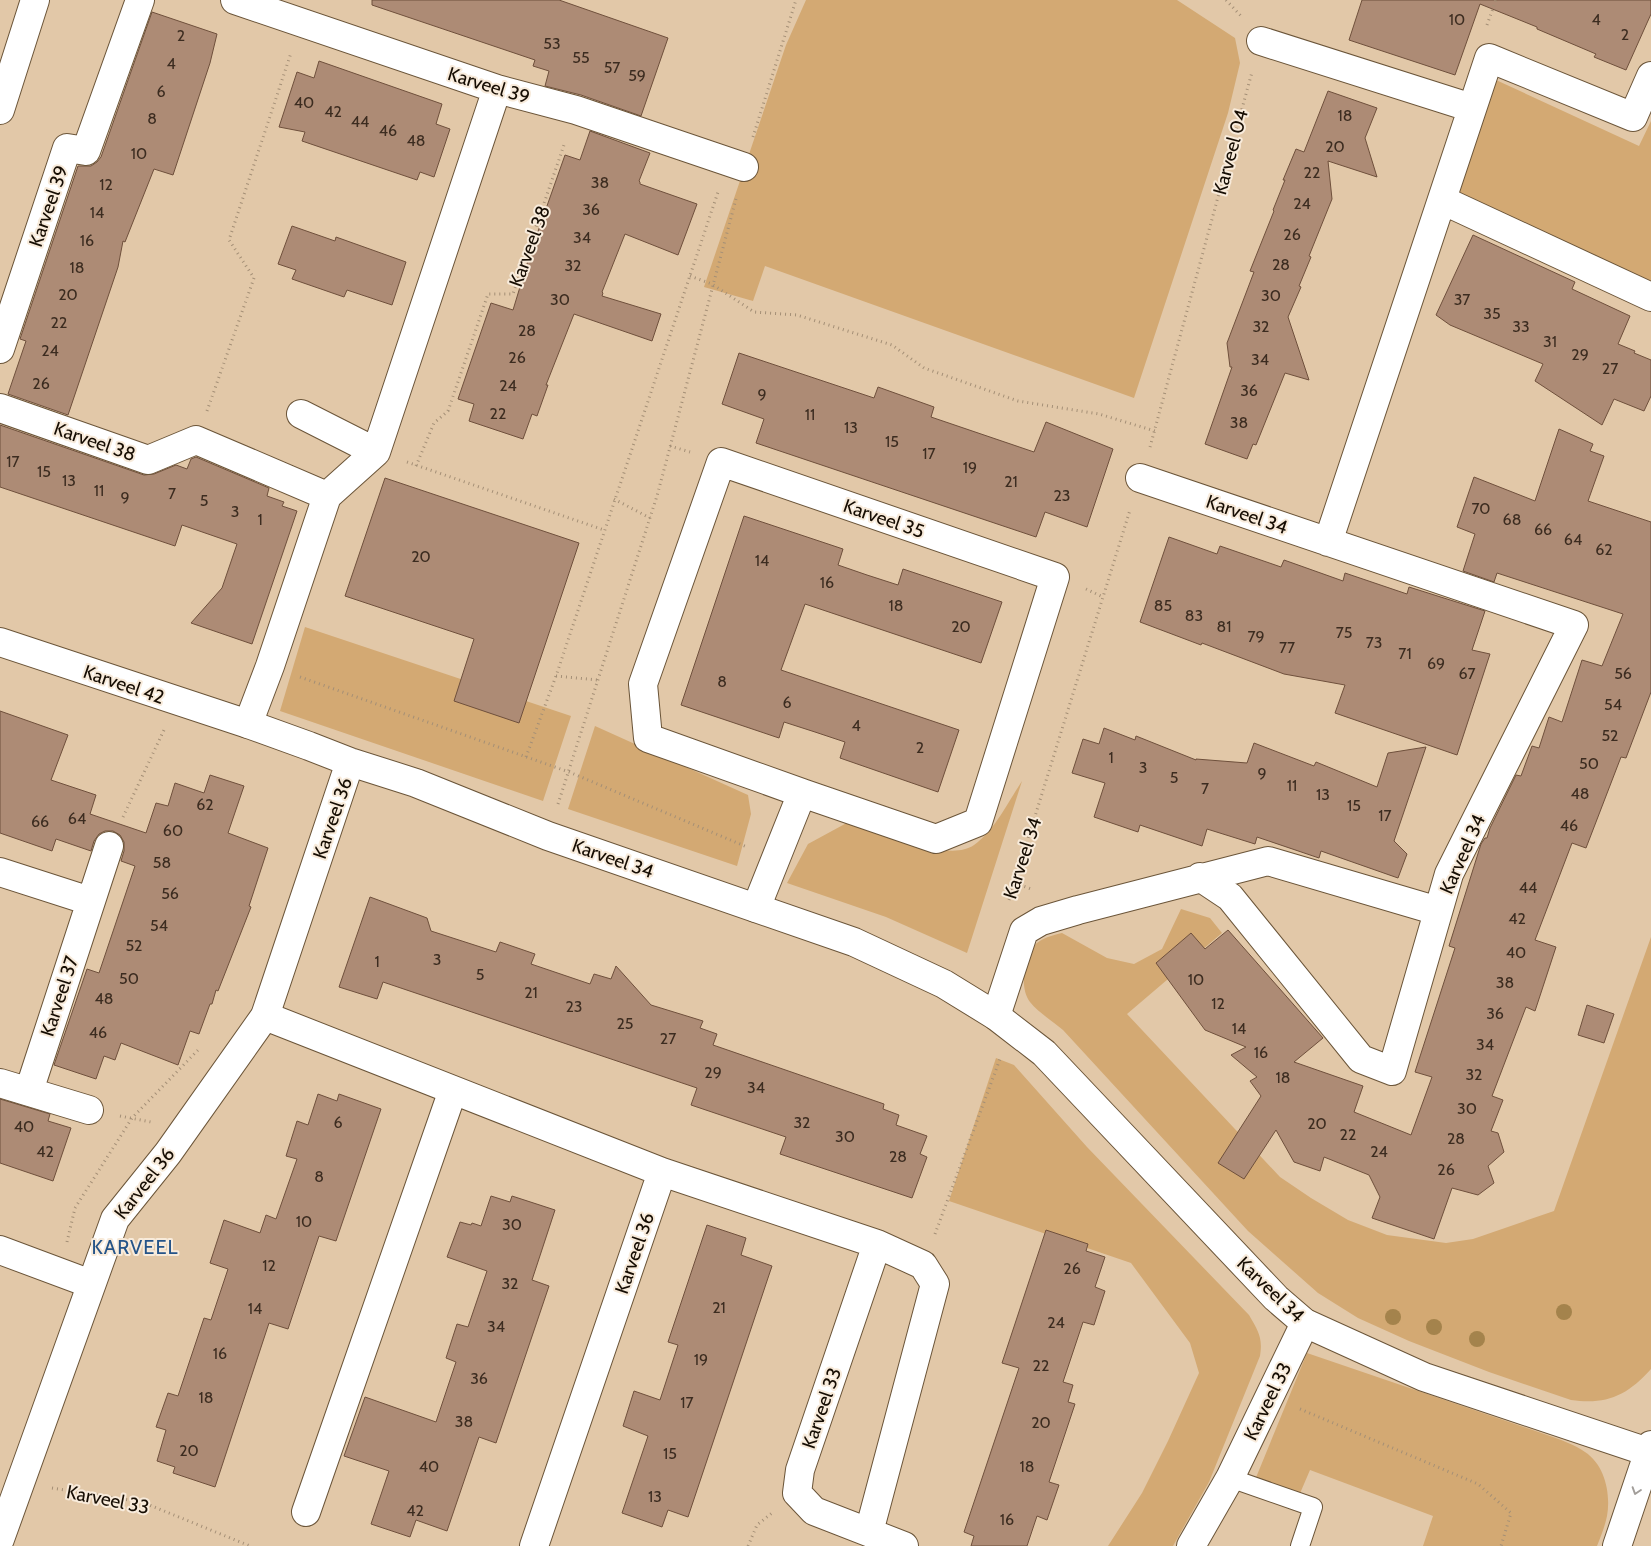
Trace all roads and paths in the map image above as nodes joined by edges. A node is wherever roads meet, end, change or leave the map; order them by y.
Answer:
1 (35, 0) edge
2 (140, 0) edge
3 (235, 0) edge
4 (796, 0) edge
5 (301, 23) junction
6 (1261, 40) joint
7 (1651, 76) edge
8 (497, 89) junction
9 (1472, 108) junction
10 (0, 110) edge
11 (576, 110) junction
12 (736, 164) junction
13 (1442, 200) junction
14 (690, 276) junction
15 (712, 284) junction
16 (1651, 297) edge
17 (0, 349) edge
18 (0, 408) edge
19 (301, 414) dead end
20 (1155, 432) junction
21 (196, 440) junction
22 (376, 452) junction
23 (416, 466) junction
24 (1140, 478) junction
25 (327, 496) junction
26 (614, 499) junction
27 (650, 518) junction
28 (604, 530) junction
29 (1328, 542) junction
30 (0, 642) edge
31 (270, 666) junction
32 (556, 676) junction
33 (598, 680) junction
34 (177, 702) junction
35 (248, 724) junction
36 (526, 757) junction
37 (350, 762) junction
38 (568, 772) junction
39 (802, 793) junction
40 (548, 836) junction
41 (109, 846) joint
42 (775, 859) junction
43 (0, 872) edge
44 (1200, 877) junction
45 (90, 901) junction
46 (1009, 901) dead end
47 (756, 908) junction
48 (1438, 912) junction
49 (265, 1016) junction
50 (1004, 1022) junction
51 (205, 1042) dead end
52 (0, 1083) edge
53 (454, 1090) junction
54 (29, 1091) junction
55 (89, 1110) joint
56 (132, 1118) junction
57 (186, 1129) junction
58 (662, 1172) junction
59 (878, 1244) junction
60 (0, 1250) edge
61 (923, 1265) junction
62 (60, 1273) junction
63 (90, 1284) junction
64 (1305, 1323) junction
65 (1270, 1396) junction
66 (1650, 1450) edge
67 (1230, 1478) junction
68 (19, 1483) junction
69 (797, 1493) junction
70 (306, 1512) dead end
71 (869, 1532) junction
72 (0, 1539) edge
73 (250, 1546) edge
74 (534, 1546) edge
75 (748, 1546) edge
76 (904, 1546) edge
77 (1191, 1546) edge
78 (1300, 1546) edge
79 (1500, 1546) edge
80 (1617, 1546) edge

1 - 10 street
2 - 17 street, Karveel 39
3 - 5 street, Karveel 39
4 - 12 path
5 - 8 street, Karveel 39
5 - 21 path
6 - 9 street
6 - 20 path, Karveel 04
7 - 9 street
8 - 11 street, Karveel 39
8 - 22 street
9 - 13 street
11 - 12 street, Karveel 39
11 - 23 path, Karveel 38
12 - 14 path
12 - 15 path
13 - 16 street
13 - 29 street
14 - 15 path
14 - 26 path
15 - 20 path
15 - 27 path
18 - 21 street, Karveel 38
19 - 22 street
20 - 24 path, Karveel 04
21 - 25 street
22 - 23 path
22 - 25 street
23 - 28 path
24 - 29 street, Karveel 34
24 - 46 path, Karveel 34
25 - 31 street
26 - 27 path
26 - 28 path
27 - 33 path
28 - 32 path
29 - 48 street, Karveel 34
30 - 34 street, Karveel 42
31 - 35 street
31 - 36 path
32 - 33 path
32 - 36 path
33 - 38 path
34 - 35 street, Karveel 42
34 - 41 path
35 - 37 street, Karveel 34
36 - 38 path
37 - 40 street, Karveel 34
37 - 49 street, Karveel 36
38 - 40 path
38 - 42 path
39 - 39 street, Karveel 35
39 - 42 street
40 - 47 street, Karveel 34
41 - 45 street, Karveel 37
42 - 47 street
43 - 45 street
44 - 48 street, Karveel 34
44 - 48 street, Karveel 34
44 - 50 street, Karveel 34
45 - 54 street, Karveel 37
47 - 50 street, Karveel 34
49 - 53 street
49 - 57 street, Karveel 36
50 - 61 path
50 - 64 street, Karveel 34
51 - 56 path
52 - 54 street
53 - 58 street
53 - 70 street
54 - 55 street
55 - 56 path
56 - 57 path
56 - 62 path
57 - 63 street, Karveel 36
58 - 59 street
58 - 74 street, Karveel 36
59 - 61 street
59 - 69 street, Karveel 33
60 - 62 street
61 - 71 street
62 - 63 street
63 - 68 street, Karveel 36
64 - 65 street, Karveel 33
64 - 66 street, Karveel 34
65 - 67 street, Karveel 33
65 - 79 path
66 -> 80 street
67 - 77 street, Karveel 33
67 - 78 lane
68 - 72 street, Karveel 36
68 - 73 path, Karveel 33
69 - 71 street
69 - 75 path
71 - 76 street

